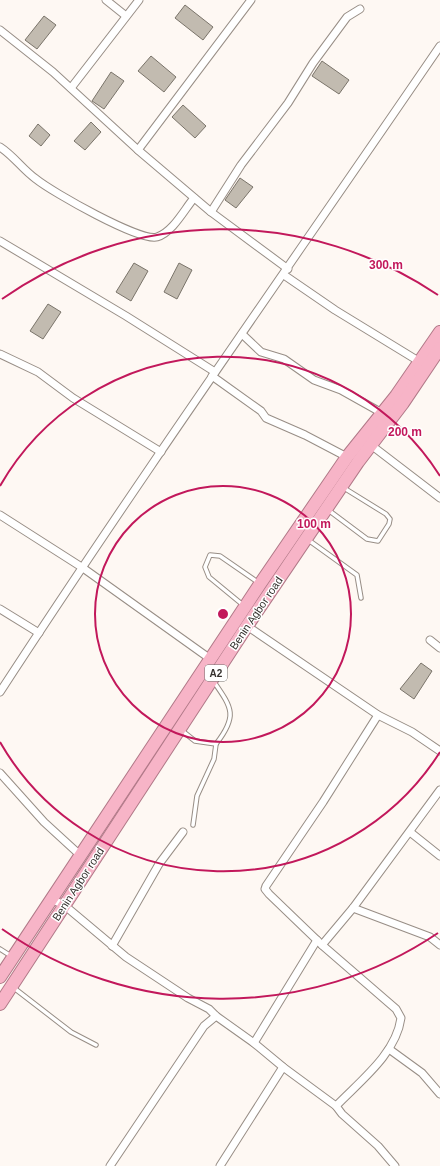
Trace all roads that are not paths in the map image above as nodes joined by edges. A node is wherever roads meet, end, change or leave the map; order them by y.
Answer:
1 (106, 0) edge
2 (139, 0) edge
3 (251, 0) edge
4 (360, 8) dead end
5 (126, 16) junction
6 (0, 30) edge
7 (440, 46) edge
8 (71, 88) junction
9 (0, 147) edge
10 (138, 150) junction
11 (194, 198) junction
12 (211, 212) junction
13 (0, 241) edge
14 (286, 272) junction
15 (440, 332) edge
16 (242, 334) junction
17 (440, 348) edge
18 (0, 354) edge
19 (420, 362) junction
20 (214, 374) junction
21 (382, 413) junction
22 (371, 445) junction
23 (161, 452) junction
24 (347, 457) junction
25 (342, 486) junction
26 (440, 498) edge
27 (327, 509) junction
28 (0, 515) edge
29 (307, 538) junction
30 (83, 568) junction
31 (260, 584) junction
32 (361, 598) dead end
33 (245, 607) junction
34 (0, 609) edge
35 (248, 626) junction
36 (39, 633) junction
37 (430, 640) dead end
38 (440, 648) edge
39 (209, 658) junction
40 (212, 679) junction
41 (0, 692) edge
42 (378, 715) junction
43 (179, 729) junction
44 (216, 744) junction
45 (440, 752) edge
46 (0, 773) edge
47 (440, 790) edge
48 (193, 825) dead end
49 (183, 832) dead end
50 (410, 832) junction
51 (80, 855) junction
52 (440, 856) edge
53 (51, 899) junction
54 (64, 905) junction
55 (353, 908) junction
56 (320, 942) junction
57 (440, 945) edge
58 (112, 946) junction
59 (0, 949) edge
60 (12, 958) junction
61 (0, 976) edge
62 (12, 986) junction
63 (0, 1004) edge
64 (216, 1016) junction
65 (254, 1043) junction
66 (96, 1045) dead end
67 (389, 1049) junction
68 (283, 1067) junction
69 (440, 1094) edge
70 (336, 1106) junction
71 (392, 1165) edge
72 (110, 1166) edge
73 (220, 1166) edge

1 - 5 street
2 - 5 street
3 - 10 street
4 - 12 street
5 - 8 street
6 - 8 street
7 - 14 street
8 - 10 street
9 - 11 street
10 - 11 street
11 - 12 street
12 - 14 street
13 - 20 street
14 - 16 street
14 - 19 street
15 - 19 highway, Benin Agbor road / A2
16 - 20 street
16 - 21 street
17 - 22 highway, Benin Agbor road / A2
18 - 23 street
19 - 21 highway, Benin Agbor road / A2
20 - 23 street
20 - 24 street
21 - 24 highway, Benin Agbor road / A2
22 - 25 highway, Benin Agbor road / A2
22 - 26 street
23 - 30 street
24 - 31 highway, Benin Agbor road / A2
25 - 27 highway, Benin Agbor road / A2
25 - 27 lane
27 - 29 highway, Benin Agbor road / A2
28 - 30 street
29 - 32 lane
29 - 35 highway, Benin Agbor road / A2
30 - 36 street
30 - 39 street
31 - 33 highway, Benin Agbor road / A2
31 - 33 lane
33 - 39 highway, Benin Agbor road / A2
34 - 36 street
35 - 40 highway, Benin Agbor road / A2
35 - 42 street
36 - 41 street
37 - 38 street
39 - 51 highway, Benin Agbor road / A2
40 - 43 highway, Benin Agbor road / A2
40 - 44 lane
42 - 45 street
42 - 56 street
43 - 44 lane
43 - 54 highway, Benin Agbor road / A2
44 - 48 lane
46 - 51 street
47 - 50 street
49 - 58 street
50 - 52 street
50 - 55 street
51 - 53 highway, Benin Agbor road / A2
53 - 54 street
53 - 60 highway, Benin Agbor road / A2
54 - 58 street
54 - 62 highway, Benin Agbor road / A2
55 - 56 street
55 - 57 street
56 - 65 street
56 - 67 street
58 - 64 street
59 - 60 lane
60 - 61 highway, Benin Agbor road / A2
62 - 63 highway, Benin Agbor road / A2
62 - 66 lane
64 - 65 street
64 - 72 street
65 - 68 street
67 - 69 street
67 - 70 street
68 - 70 street
68 - 73 street
70 - 71 street

